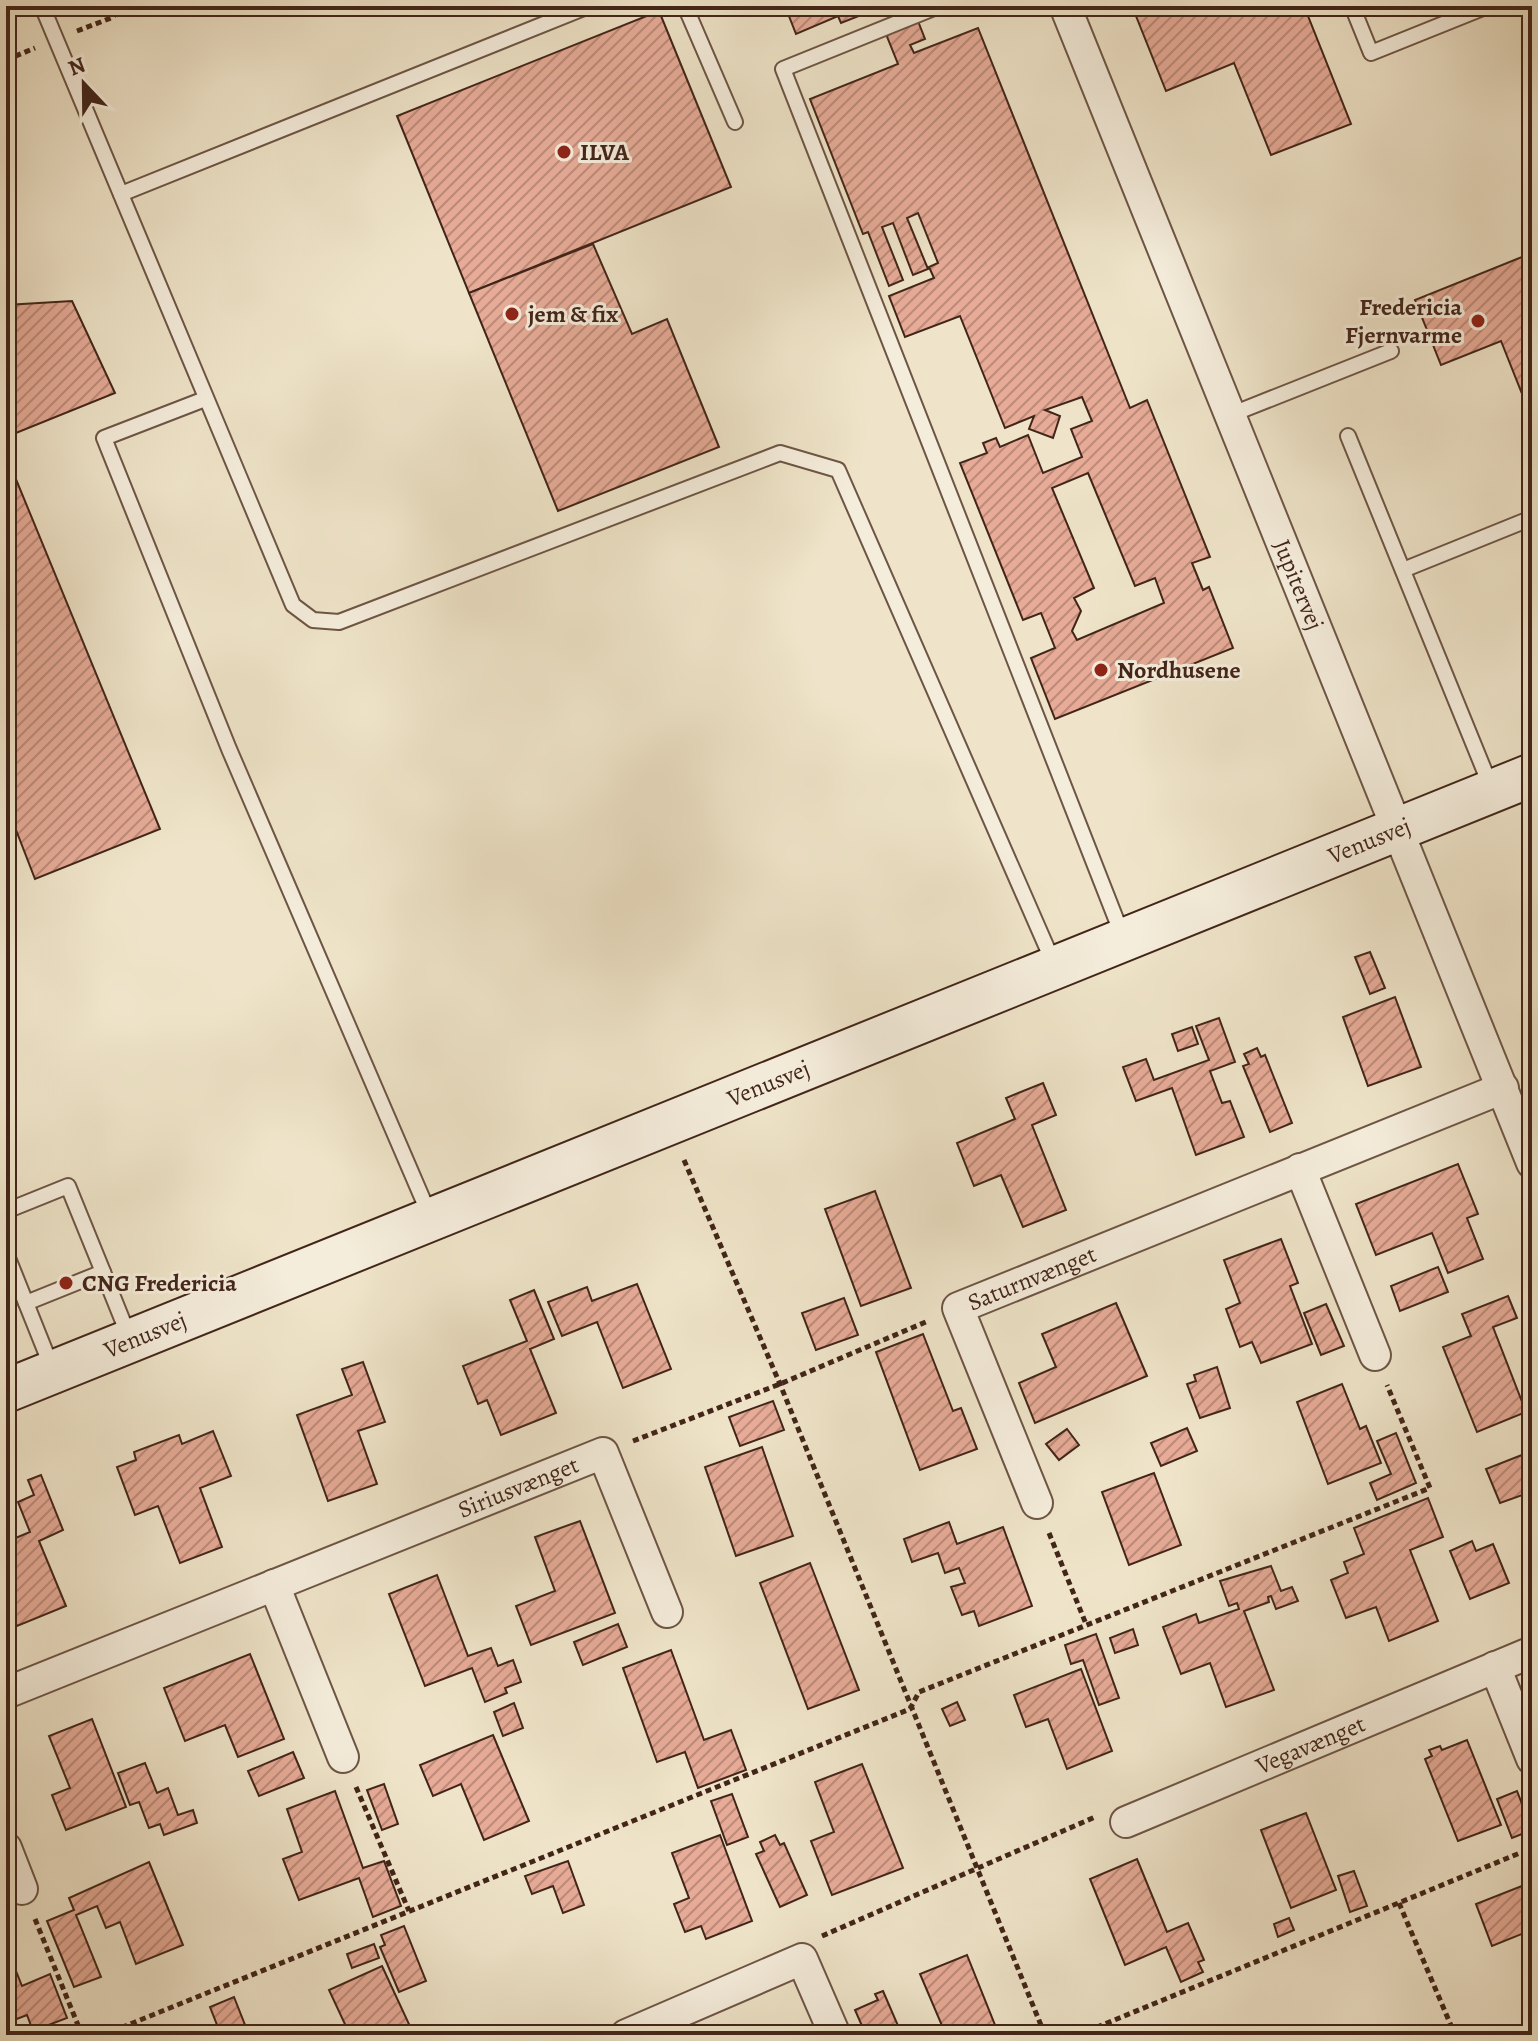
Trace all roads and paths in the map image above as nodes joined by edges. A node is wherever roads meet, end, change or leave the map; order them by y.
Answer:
1 (42, 6) edge
2 (589, 6) edge
3 (685, 6) edge
4 (939, 6) edge
5 (1065, 6) edge
6 (1352, 6) edge
7 (1488, 6) edge
8 (735, 122) dead end
9 (121, 194) junction
10 (1391, 351) dead end
11 (205, 399) junction
12 (1230, 415) junction
13 (1348, 436) dead end
14 (1532, 518) edge
15 (1403, 570) junction
16 (1532, 775) edge
17 (1492, 791) junction
18 (1397, 830) junction
19 (1124, 939) junction
20 (1055, 967) junction
21 (1503, 1088) junction
22 (670, 1124) junction
23 (1532, 1163) edge
24 (1300, 1169) junction
25 (6, 1211) edge
26 (431, 1220) junction
27 (6, 1253) edge
28 (103, 1272) junction
29 (26, 1303) junction
30 (958, 1308) junction
31 (131, 1341) junction
32 (1375, 1355) joint
33 (54, 1372) junction
34 (780, 1384) junction
35 (6, 1391) edge
36 (603, 1453) junction
37 (1037, 1503) joint
38 (274, 1585) junction
39 (667, 1612) dead end
40 (1086, 1624) junction
41 (1532, 1652) edge
42 (1495, 1667) junction
43 (6, 1693) edge
44 (910, 1709) junction
45 (343, 1757) joint
46 (1532, 1759) edge
47 (1126, 1822) joint
48 (6, 1848) edge
49 (1532, 1848) edge
50 (976, 1869) junction
51 (22, 1889) joint
52 (1398, 1903) junction
53 (409, 1911) junction
54 (802, 1959) junction
55 (82, 2035) edge
56 (103, 2035) edge
57 (626, 2035) edge
58 (835, 2035) edge
59 (1045, 2035) edge
60 (1078, 2035) edge
61 (1455, 2035) edge

1 - 9 lane
2 - 9 lane
3 - 8 lane
4 - 19 lane
5 - 12 street, Jupitervej
6 - 7 lane
9 - 11 lane
10 - 12 lane
11 - 20 lane
11 - 26 lane
12 - 18 street, Jupitervej
13 - 15 lane
14 - 15 lane
15 - 17 lane
16 - 17 street, Venusvej
17 - 18 street, Venusvej
18 - 19 street, Venusvej
18 - 21 street, Jupitervej
19 - 20 street, Venusvej
20 - 22 street, Venusvej
21 - 23 street, Jupitervej
21 - 24 street, Saturnvænget
22 - 26 street, Venusvej
22 - 34 path
24 - 30 street, Saturnvænget
24 - 32 street
25 - 28 lane
26 - 31 street, Venusvej
27 - 29 lane
28 - 29 lane
28 - 31 lane
29 - 33 lane
30 - 34 path
30 - 37 street, Saturnvænget
31 - 33 street, Venusvej
32 - 40 path
33 - 35 street, Venusvej
34 - 36 path
34 - 44 path
36 - 38 street, Siriusvænget
36 - 39 street, Siriusvænget
37 - 40 path
38 - 43 street, Siriusvænget
38 - 45 street
40 - 44 path
41 - 42 street, Vegavænget
42 - 46 street
42 - 47 street, Vegavænget
44 - 50 path
44 - 53 path
45 - 53 path
47 - 50 path
48 - 51 street
49 - 52 path
50 - 54 path
50 - 59 path
51 - 55 path
52 - 60 path
52 - 61 path
53 - 56 path
54 - 57 street
54 - 58 street

